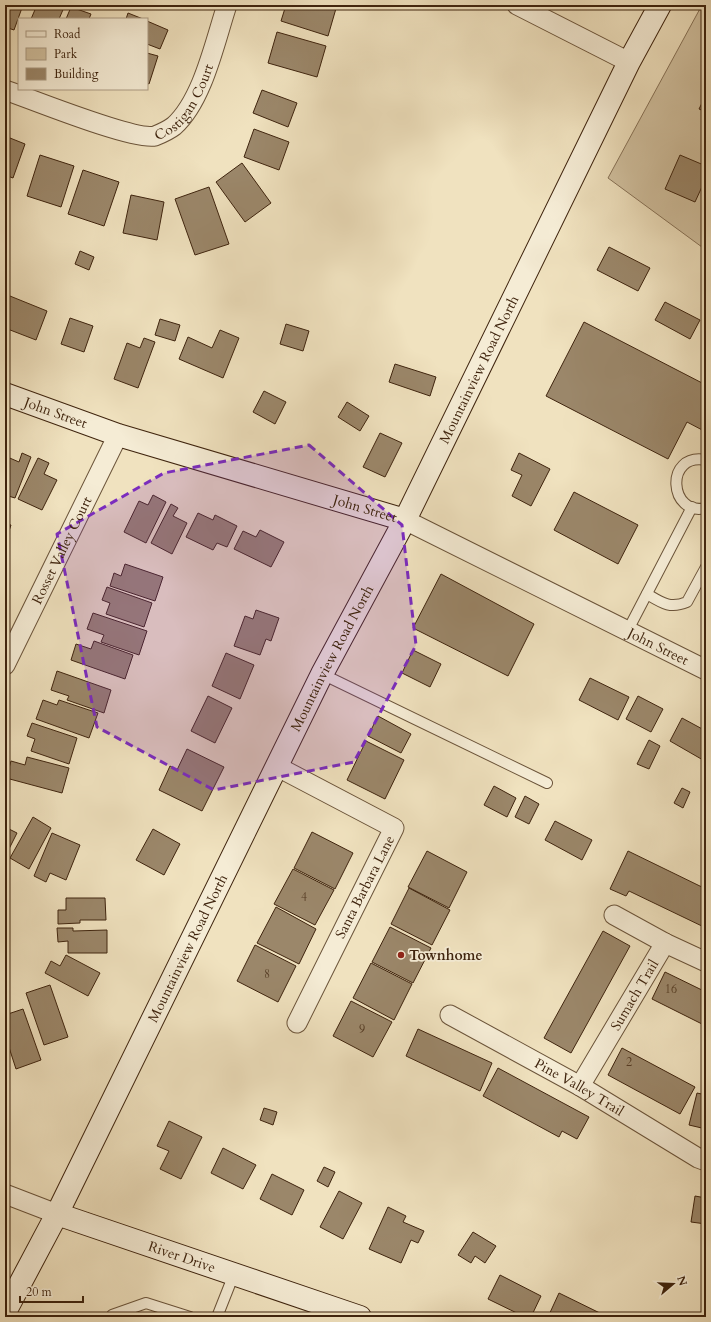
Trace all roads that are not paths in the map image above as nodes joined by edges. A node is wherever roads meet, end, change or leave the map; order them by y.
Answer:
1 (227, 5) edge
2 (517, 5) edge
3 (660, 5) edge
4 (629, 62) junction
5 (5, 90) edge
6 (5, 394) edge
7 (118, 435) junction
8 (706, 460) edge
9 (692, 507) junction
10 (706, 508) edge
11 (405, 520) junction
12 (706, 567) edge
13 (647, 594) junction
14 (628, 630) junction
15 (5, 665) edge
16 (706, 670) edge
17 (322, 674) junction
18 (276, 766) junction
19 (547, 783) dead end
20 (614, 916) dead end
21 (665, 943) junction
22 (706, 962) edge
23 (450, 1015) dead end
24 (297, 1023) dead end
25 (580, 1086) junction
26 (706, 1161) edge
27 (5, 1194) edge
28 (57, 1214) junction
29 (234, 1274) junction
30 (5, 1312) edge
31 (111, 1317) edge
32 (190, 1317) edge
33 (218, 1317) edge
34 (360, 1317) edge

1 - 5 street, Costigan Court
2 - 4 street
3 - 4 main road, Mountainview Road North
4 - 11 main road, Mountainview Road North
6 - 7 main road, John Street
7 - 11 main road, John Street
7 - 15 street, Rosset Valley Court
8 - 9 lane
9 - 10 lane
9 - 13 lane
11 - 14 street, John Street
11 - 17 main road, Mountainview Road North
12 - 13 lane
13 - 14 lane
14 - 16 street, John Street
17 - 18 main road, Mountainview Road North
17 - 19 lane
18 - 24 street, Santa Barbara Lane
18 - 28 main road, Mountainview Road North
20 - 21 street
21 - 22 street, Sumach Trail
21 - 25 street, Sumach Trail
23 - 25 street, Pine Valley Trail
25 - 26 street, Pine Valley Trail
27 - 28 street, River Drive
28 - 29 main road, River Drive
28 - 30 main road, Mountainview Road North
29 - 33 lane
29 - 34 main road, River Drive
31 - 32 lane

